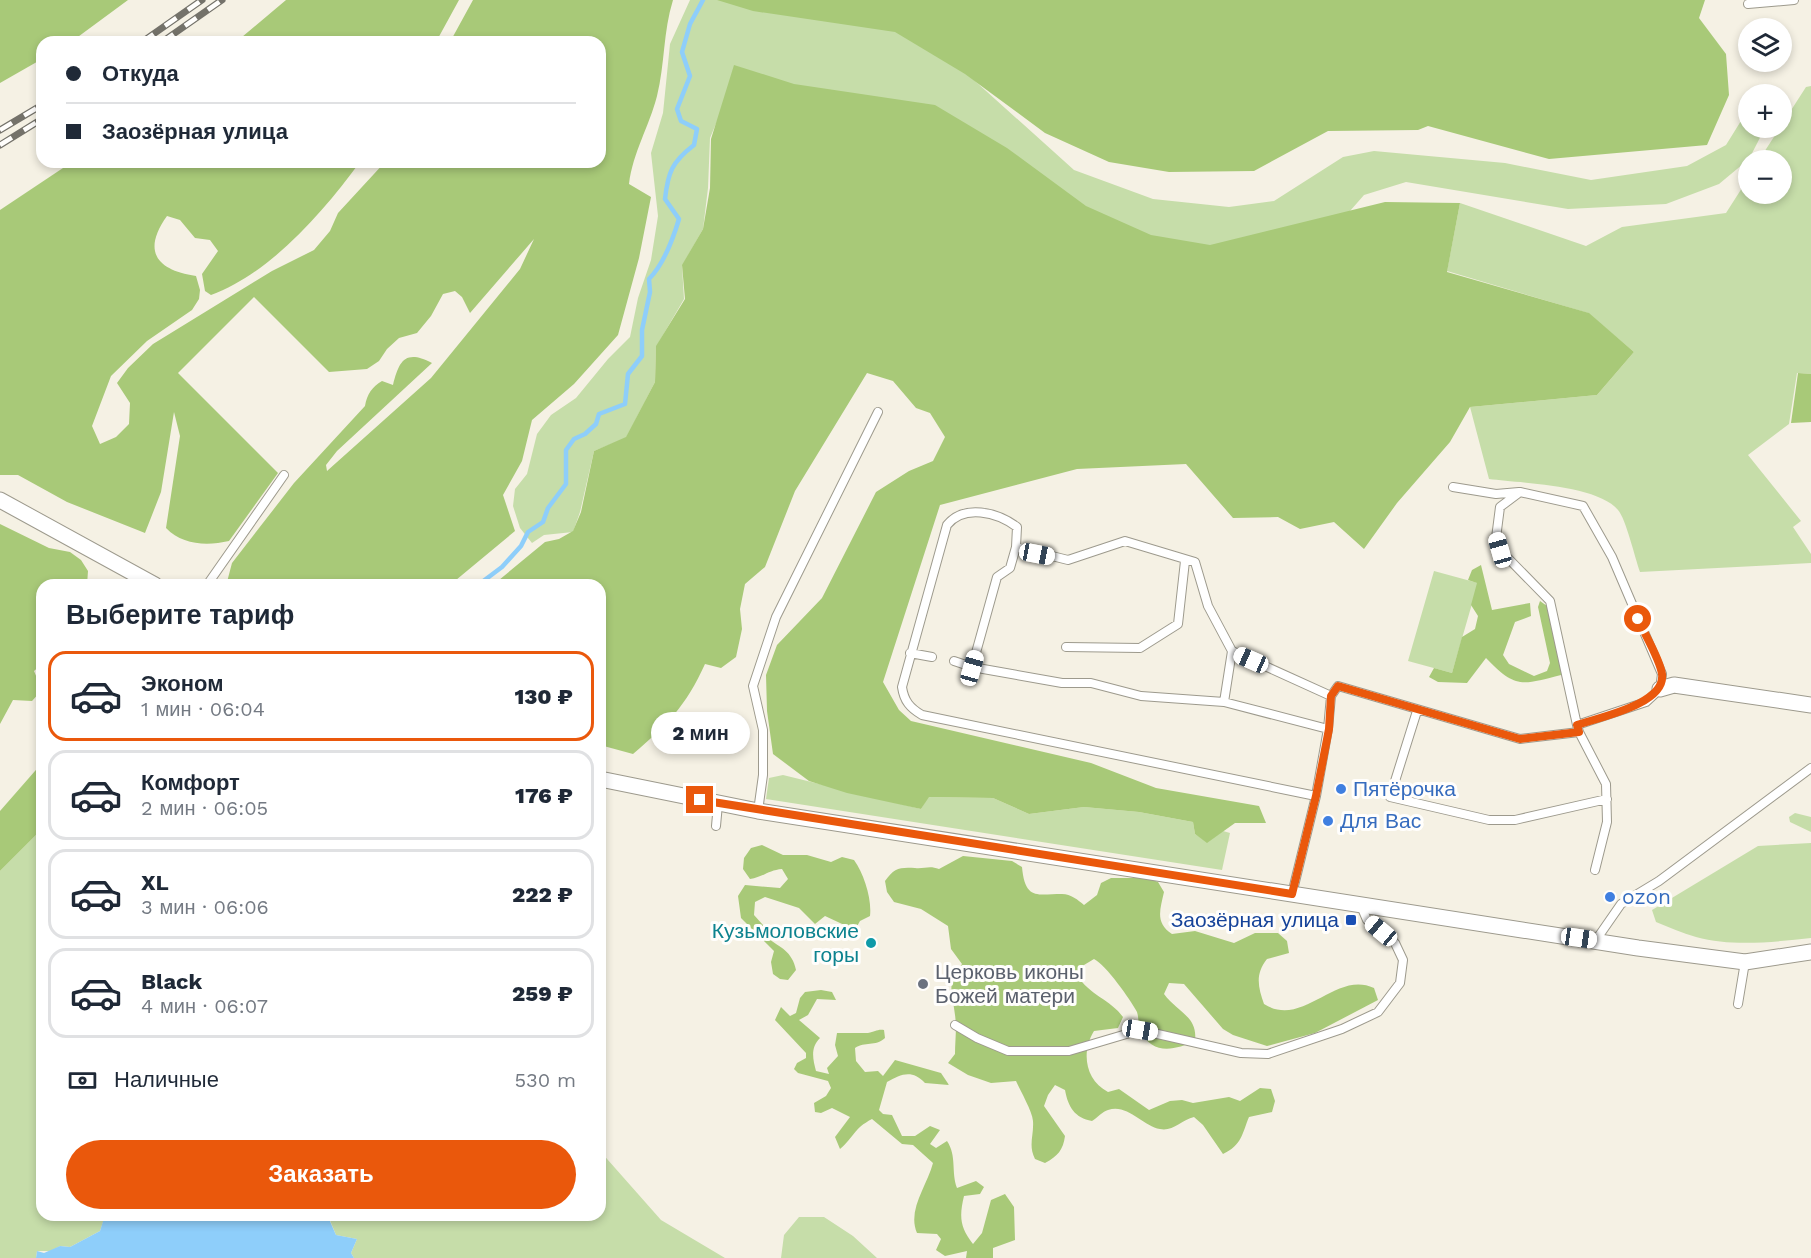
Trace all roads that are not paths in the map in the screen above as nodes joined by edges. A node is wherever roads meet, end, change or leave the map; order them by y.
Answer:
1 (1794, 0) edge
2 (1748, 4) dead end
3 (878, 412) dead end
4 (284, 475) dead end
5 (1453, 487) dead end
6 (1520, 492) junction
7 (0, 500) edge
8 (1016, 547) junction
9 (1185, 561) junction
10 (144, 579) edge
11 (211, 579) edge
12 (1066, 647) dead end
13 (1232, 651) junction
14 (909, 653) junction
15 (932, 657) dead end
16 (954, 662) dead end
17 (972, 668) junction
18 (1660, 688) junction
19 (1331, 696) junction
20 (1224, 702) junction
21 (1811, 705) edge
22 (1418, 711) junction
23 (1578, 728) junction
24 (1329, 729) junction
25 (1811, 768) edge
26 (606, 780) edge
27 (1316, 796) junction
28 (1607, 799) junction
29 (718, 804) junction
30 (758, 811) junction
31 (716, 826) dead end
32 (1595, 870) dead end
33 (1292, 894) junction
34 (1361, 906) junction
35 (1596, 940) junction
36 (1811, 952) edge
37 (1745, 962) junction
38 (1738, 1004) dead end
39 (955, 1025) dead end

1 - 2 lane
3 - 30 lane
4 - 11 lane
5 - 6 lane
6 - 18 lane
6 - 23 lane
7 - 10 street
8 - 9 lane
8 - 14 lane
8 - 17 lane
9 - 12 lane
9 - 13 lane
13 - 19 lane
13 - 20 lane
14 - 15 lane
14 - 27 lane
16 - 17 lane
17 - 20 lane
18 - 21 street
18 - 23 lane
19 - 22 lane
19 - 24 lane
20 - 24 lane
22 - 23 lane
22 - 28 lane
23 - 28 lane
24 - 27 lane
25 - 35 lane
26 - 29 street
27 - 33 lane
28 - 32 lane
29 - 30 street
29 - 31 lane
30 - 33 street
33 - 34 street
34 - 35 street
34 - 39 lane
35 - 37 street
36 - 37 street
37 - 38 lane

